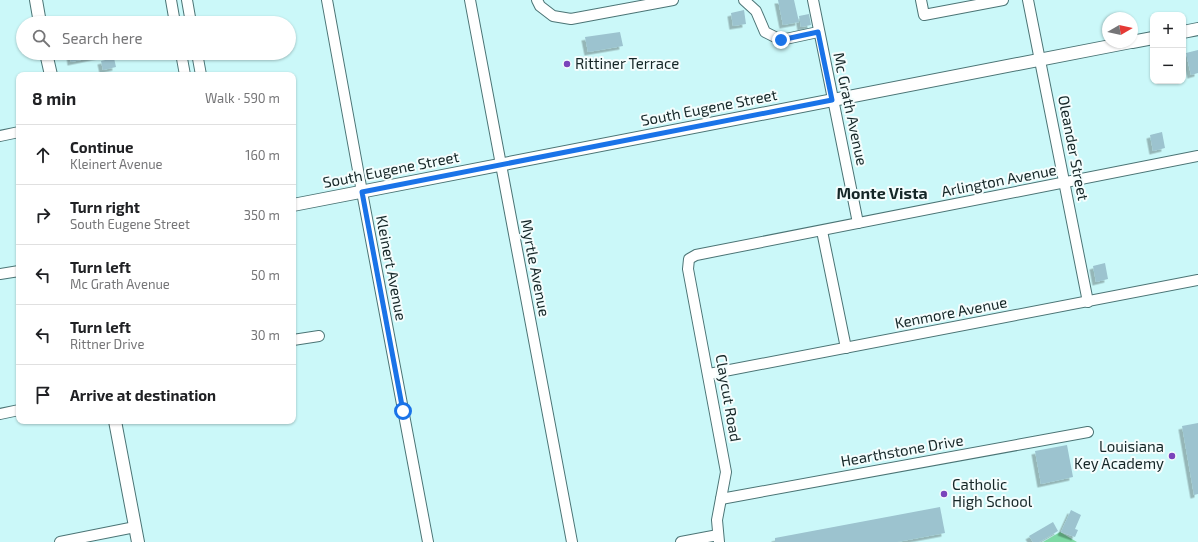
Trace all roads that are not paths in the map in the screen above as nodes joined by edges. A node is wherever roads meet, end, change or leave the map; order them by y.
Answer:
1 (36, 0) edge
2 (171, 0) edge
3 (187, 0) edge
4 (327, 0) edge
5 (470, 0) edge
6 (537, 0) edge
7 (673, 0) edge
8 (744, 0) edge
9 (755, 0) edge
10 (813, 0) edge
11 (922, 0) edge
12 (1003, 0) edge
13 (1028, 0) edge
14 (657, 1) edge
15 (756, 11) junction
16 (39, 16) edge
17 (174, 16) edge
18 (190, 16) edge
19 (1198, 29) edge
20 (1186, 31) edge
21 (818, 32) junction
22 (1150, 39) edge
23 (1138, 41) edge
24 (1102, 48) edge
25 (1041, 59) junction
26 (48, 60) edge
27 (182, 60) edge
28 (198, 60) edge
29 (50, 72) edge
30 (184, 72) edge
31 (200, 72) edge
32 (832, 100) junction
33 (16, 133) edge
34 (0, 136) edge
35 (1198, 156) edge
36 (501, 165) junction
37 (1065, 183) junction
38 (362, 192) junction
39 (296, 204) edge
40 (858, 224) junction
41 (822, 231) junction
42 (689, 260) joint
43 (16, 271) edge
44 (0, 274) edge
45 (1198, 280) edge
46 (1088, 302) junction
47 (319, 336) dead end
48 (296, 340) edge
49 (846, 348) junction
50 (709, 374) junction
51 (16, 411) edge
52 (0, 414) edge
53 (116, 424) edge
54 (1088, 432) dead end
55 (721, 499) junction
56 (135, 528) junction
57 (718, 539) edge
58 (60, 542) edge
59 (138, 542) edge
60 (428, 542) edge
61 (572, 542) edge
62 (680, 542) edge

1 - 16 street
2 - 17 street
3 - 18 street
4 - 38 street, Kleinert Avenue
5 - 36 street, Myrtle Avenue
6 - 14 street
7 - 14 street
8 - 15 street
9 - 15 street
10 - 21 street, Mc Grath Avenue
11 - 12 street
13 - 25 street, Oleander Street
15 - 21 street
19 - 20 street
21 - 32 street, Mc Grath Avenue
22 - 23 street, South Eugene Street
24 - 25 street, South Eugene Street
25 - 32 street, South Eugene Street
25 - 37 street, Oleander Street
26 - 29 street
27 - 30 street
28 - 31 street
32 - 36 street, South Eugene Street
32 - 40 street, Mc Grath Avenue
33 - 34 street
35 - 37 street, Arlington Avenue
36 - 38 street, South Eugene Street
36 - 61 street, Myrtle Avenue
37 - 40 street, Arlington Avenue
37 - 46 street, Oleander Street
38 - 39 street, South Eugene Street
38 - 60 street, Kleinert Avenue
40 - 41 street, Arlington Avenue
41 - 42 street, Arlington Avenue
41 - 49 street
42 - 50 street, Claycut Road
43 - 44 street
45 - 46 street, Kenmore Avenue
46 - 49 street, Kenmore Avenue
47 - 48 street
49 - 50 street, Kenmore Avenue
50 - 55 street, Claycut Road
51 - 52 street
53 - 56 street
54 - 55 street, Hearthstone Drive
55 - 57 street, Claycut Road
56 - 58 street
56 - 59 street
57 - 62 street

